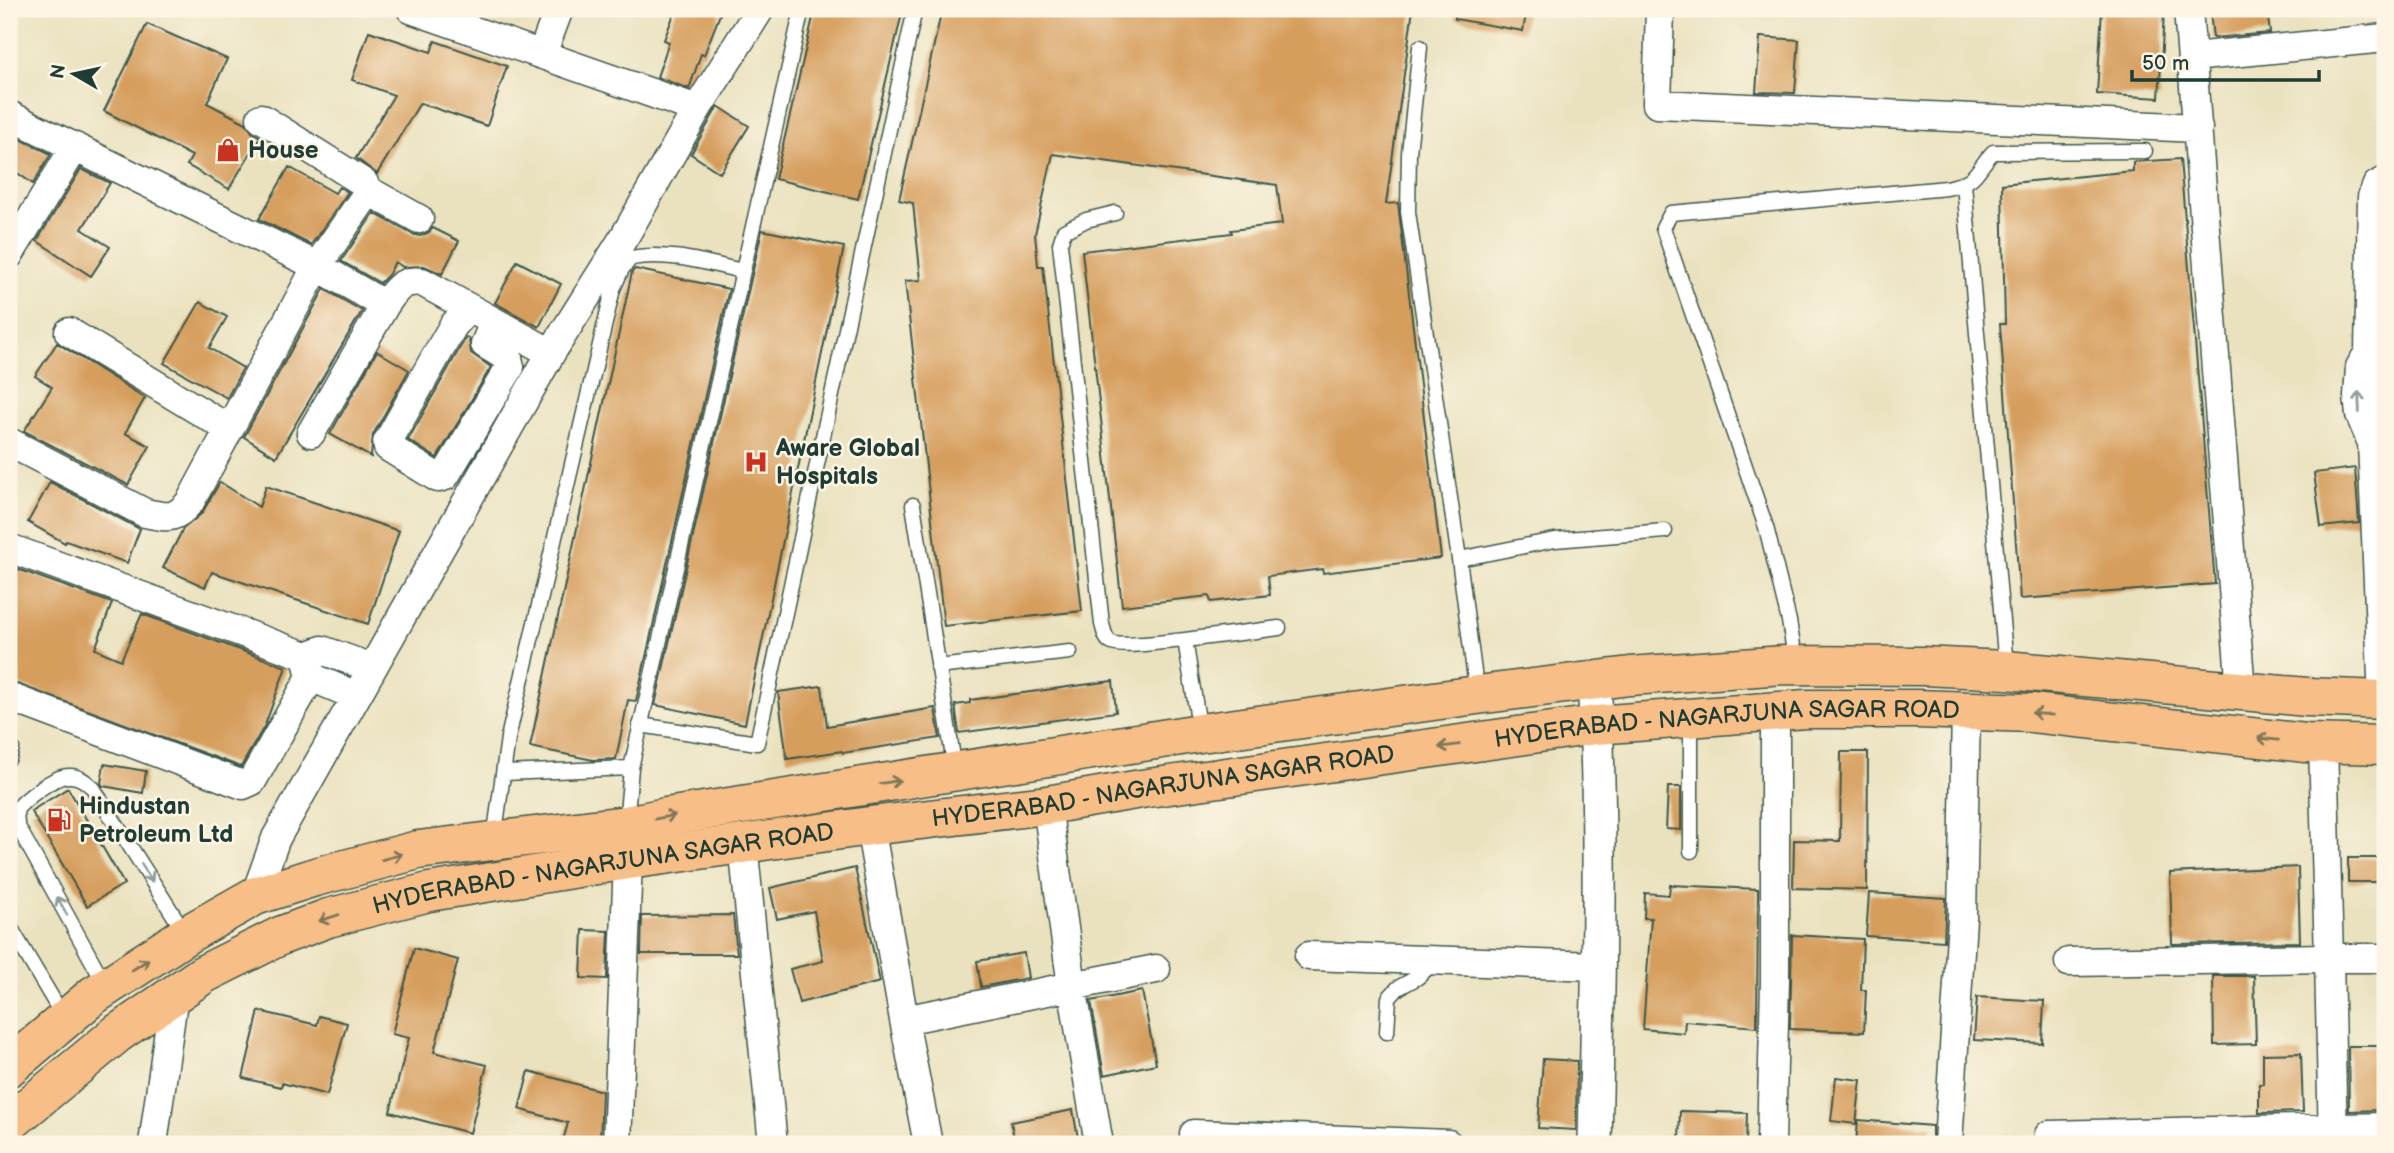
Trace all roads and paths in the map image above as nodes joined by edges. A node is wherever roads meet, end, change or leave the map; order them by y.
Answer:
1 (411, 9) edge
2 (462, 9) edge
3 (559, 9) edge
4 (760, 9) edge
5 (802, 9) edge
6 (915, 9) edge
7 (1660, 9) edge
8 (2188, 9) edge
9 (502, 23) dead end
10 (2385, 38) edge
11 (1420, 47) dead end
12 (541, 54) junction
13 (2192, 57) junction
14 (697, 109) junction
15 (9, 115) edge
16 (261, 118) dead end
17 (2198, 128) junction
18 (75, 147) junction
19 (2145, 151) dead end
20 (2385, 181) edge
21 (1964, 184) junction
22 (367, 190) junction
23 (1115, 213) dead end
24 (419, 219) dead end
25 (9, 256) edge
26 (317, 266) junction
27 (742, 271) junction
28 (385, 305) junction
29 (465, 306) junction
30 (495, 322) junction
31 (69, 332) dead end
32 (2369, 352) junction
33 (551, 353) junction
34 (2383, 379) edge
35 (229, 429) junction
36 (311, 433) dead end
37 (9, 442) edge
38 (2372, 443) junction
39 (913, 505) dead end
40 (1665, 531) dead end
41 (9, 548) edge
42 (1459, 559) junction
43 (1279, 628) dead end
44 (1185, 640) junction
45 (1070, 652) dead end
46 (1797, 665) junction
47 (309, 667) junction
48 (938, 667) junction
49 (372, 668) junction
50 (2006, 670) junction
51 (1594, 681) junction
52 (2241, 691) junction
53 (1477, 695) junction
54 (356, 696) junction
55 (9, 697) edge
56 (2384, 700) edge
57 (1966, 710) junction
58 (1775, 712) junction
59 (1691, 718) junction
60 (640, 725) junction
61 (1596, 725) junction
62 (1200, 733) junction
63 (2323, 744) junction
64 (2385, 745) edge
65 (631, 768) junction
66 (955, 772) junction
67 (503, 773) junction
68 (1046, 806) junction
69 (870, 826) junction
70 (494, 841) junction
71 (627, 843) junction
72 (743, 843) junction
73 (1691, 851) dead end
74 (255, 896) junction
75 (9, 925) edge
76 (186, 935) junction
77 (1309, 956) dead end
78 (2329, 958) junction
79 (2385, 958) edge
80 (1436, 960) junction
81 (2069, 962) dead end
82 (1598, 966) junction
83 (1156, 969) dead end
84 (1072, 986) junction
85 (106, 987) junction
86 (174, 995) junction
87 (65, 1019) junction
88 (904, 1020) junction
89 (1387, 1032) dead end
90 (9, 1067) edge
91 (9, 1122) edge
92 (2385, 1127) edge
93 (1194, 1133) dead end
94 (2049, 1135) dead end
95 (2333, 1136) edge
96 (158, 1143) edge
97 (617, 1144) edge
98 (773, 1144) edge
99 (929, 1144) edge
100 (1099, 1144) edge
101 (1448, 1144) edge
102 (1595, 1144) edge
103 (1771, 1144) edge
104 (1948, 1144) edge

1 - 12 street
2 - 9 street
3 - 12 street
4 - 14 street
5 - 27 lane
6 - 60 lane
7 - 17 street
8 - 13 street
10 - 13 street
11 - 42 lane
12 - 14 street
13 - 17 street
14 - 33 street
15 - 18 street
16 - 22 street
17 - 52 street
18 - 25 street
18 - 26 street
19 - 21 lane
20 - 32 street
21 - 46 lane
21 - 50 lane
22 - 24 street
22 - 26 street
23 - 44 lane
26 - 28 street
26 - 35 street
27 - 60 lane
27 - 67 lane
28 - 29 street
28 - 36 street
29 - 30 street
29 - 30 street
30 - 33 street
31 - 35 street
32 - 34 street
38 -> 32 street
33 - 49 street
34 - 38 street
35 - 37 street
38 - 56 street
39 - 48 lane
40 - 42 lane
41 - 47 street
42 - 53 lane
43 - 44 lane
44 - 62 lane
45 - 48 lane
46 - 50 main road, HYDERABAD - NAGARJUNA SAGAR ROAD
46 - 51 main road, HYDERABAD - NAGARJUNA SAGAR ROAD
47 - 49 street
47 - 54 street
47 - 55 street
48 - 66 lane
49 - 54 street
50 - 52 main road, HYDERABAD - NAGARJUNA SAGAR ROAD
51 - 53 main road, HYDERABAD - NAGARJUNA SAGAR ROAD
51 - 61 street
52 - 56 main road, HYDERABAD - NAGARJUNA SAGAR ROAD
53 - 62 main road, HYDERABAD - NAGARJUNA SAGAR ROAD
54 - 74 street
57 - 58 main road, HYDERABAD - NAGARJUNA SAGAR ROAD
63 -> 57 main road, HYDERABAD - NAGARJUNA SAGAR ROAD
57 - 104 street
58 - 59 main road, HYDERABAD - NAGARJUNA SAGAR ROAD
58 - 103 street
59 - 61 main road, HYDERABAD - NAGARJUNA SAGAR ROAD
59 - 73 lane
60 - 65 lane
61 -> 68 main road, HYDERABAD - NAGARJUNA SAGAR ROAD
61 - 82 street
62 - 66 main road, HYDERABAD - NAGARJUNA SAGAR ROAD
63 - 64 main road, HYDERABAD - NAGARJUNA SAGAR ROAD
63 - 78 street
65 - 67 lane
65 - 71 lane
71 -> 66 main road, HYDERABAD - NAGARJUNA SAGAR ROAD
67 - 70 lane
68 - 69 main road, HYDERABAD - NAGARJUNA SAGAR ROAD
68 - 84 street
69 - 72 main road, HYDERABAD - NAGARJUNA SAGAR ROAD
69 - 88 street
70 - 71 main road, HYDERABAD - NAGARJUNA SAGAR ROAD
74 -> 70 main road, HYDERABAD - NAGARJUNA SAGAR ROAD
71 - 72 main road, HYDERABAD - NAGARJUNA SAGAR ROAD
71 -> 86 main road, HYDERABAD - NAGARJUNA SAGAR ROAD
71 - 97 street
72 - 98 street
74 - 76 main road, HYDERABAD - NAGARJUNA SAGAR ROAD
75 - 87 lane
85 -> 76 main road, HYDERABAD - NAGARJUNA SAGAR ROAD
85 -> 76 lane
77 - 80 street
78 - 79 street
78 - 81 street
78 - 95 street
80 - 82 street
80 - 89 lane
82 - 102 street
83 - 84 street
84 - 88 street
84 - 100 street
85 - 87 main road, HYDERABAD - NAGARJUNA SAGAR ROAD
86 - 91 main road, HYDERABAD - NAGARJUNA SAGAR ROAD
86 - 96 street
87 - 90 main road, HYDERABAD - NAGARJUNA SAGAR ROAD
88 - 99 street
92 - 95 street
93 - 101 street
94 - 95 street

